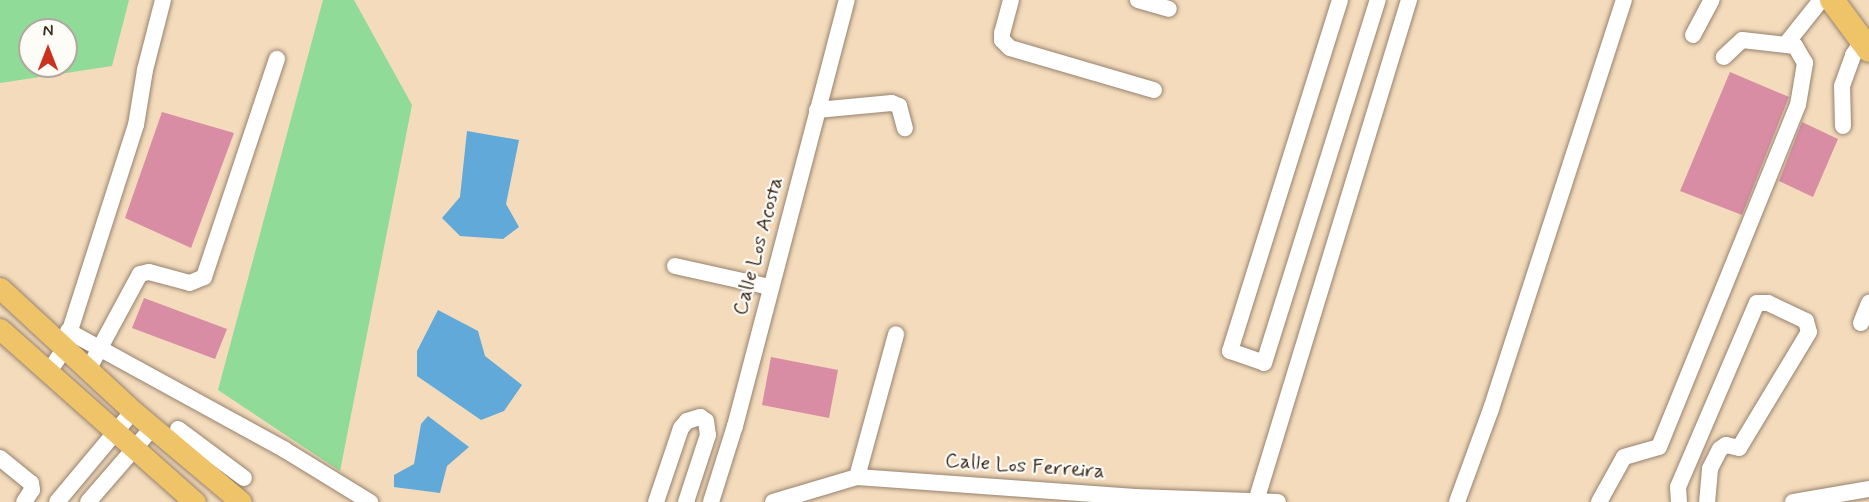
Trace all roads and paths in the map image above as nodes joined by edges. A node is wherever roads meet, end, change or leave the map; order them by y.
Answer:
1 (164, 0) edge
2 (847, 0) edge
3 (1011, 0) edge
4 (1138, 0) edge
5 (1340, 0) edge
6 (1378, 0) edge
7 (1410, 0) edge
8 (1624, 0) edge
9 (1821, 0) edge
10 (1832, 0) edge
11 (1709, 1) edge
12 (1169, 9) dead end
13 (1693, 35) dead end
14 (1786, 44) junction
15 (1866, 46) edge
16 (1724, 57) dead end
17 (277, 59) dead end
18 (1154, 90) dead end
19 (817, 110) junction
20 (1843, 126) dead end
21 (905, 128) dead end
22 (675, 266) dead end
23 (770, 287) junction
24 (0, 288) edge
25 (1869, 303) edge
26 (1862, 323) dead end
27 (0, 329) edge
28 (896, 334) dead end
29 (66, 340) junction
30 (101, 348) junction
31 (88, 370) junction
32 (48, 373) junction
33 (133, 411) junction
34 (152, 428) junction
35 (178, 429) dead end
36 (114, 434) junction
37 (133, 450) junction
38 (0, 458) edge
39 (214, 467) junction
40 (857, 477) junction
41 (244, 478) dead end
42 (1869, 489) edge
43 (348, 497) edge
44 (1123, 499) edge
45 (1198, 501) edge
46 (1256, 501) edge
47 (24, 502) edge
48 (57, 502) edge
49 (88, 502) edge
50 (195, 502) edge
51 (241, 502) edge
52 (369, 502) edge
53 (656, 502) edge
54 (686, 502) edge
55 (711, 502) edge
56 (773, 502) edge
57 (1278, 502) edge
58 (1457, 502) edge
59 (1599, 502) edge
60 (1679, 502) edge
61 (1707, 502) edge
62 (1793, 502) edge

1 - 29 street
2 - 19 street, Calle Los Acosta
3 - 18 street
4 - 12 street
5 - 6 street
7 - 46 street
8 - 58 street
9 - 14 street
10 - 15 highway
11 - 13 street
14 - 16 street
14 - 59 street
15 - 20 street
17 - 30 street
19 - 21 street
19 - 23 street, Calle Los Acosta
22 - 23 street
23 - 55 street, Calle Los Acosta
24 - 29 main road
25 - 26 street
27 - 32 main road
28 - 40 street
29 - 30 street
29 - 31 main road
29 - 32 street
30 - 31 street
30 - 43 street
31 - 33 main road
32 - 36 main road
33 - 34 main road
33 - 36 street
34 - 37 street
34 - 39 main road
35 - 39 street
36 - 37 main road
36 - 48 street
37 - 49 street
37 - 50 main road
38 - 47 street
39 - 41 street
39 - 51 main road
40 - 44 street, Calle Los Ferreira
40 - 56 street, Calle Los Ferreira
42 - 62 street
43 - 52 street
44 - 45 street, Calle Los Ferreira
45 - 46 street, Calle Los Ferreira
46 - 57 street, Calle Los Ferreira
53 - 54 street
60 - 61 street

